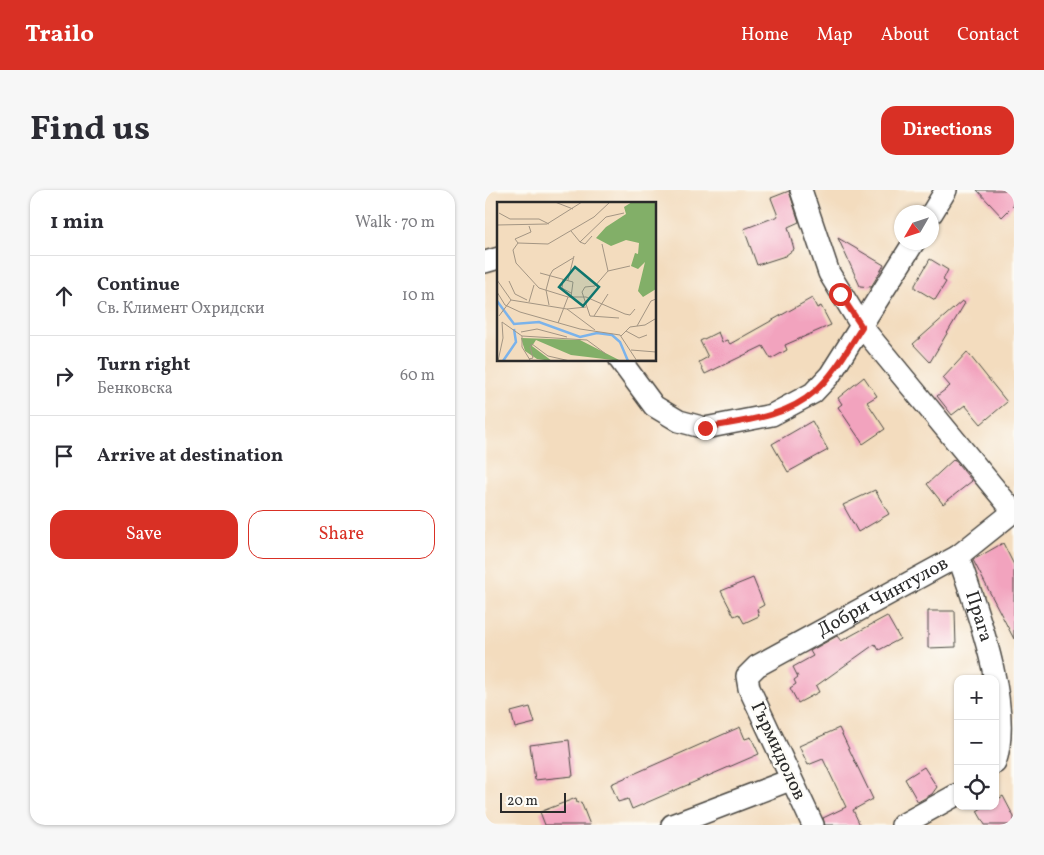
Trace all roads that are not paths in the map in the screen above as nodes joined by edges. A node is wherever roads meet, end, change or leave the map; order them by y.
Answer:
1 (801, 190) edge
2 (946, 190) edge
3 (936, 205) edge
4 (909, 250) edge
5 (862, 327) junction
6 (621, 361) edge
7 (1014, 512) edge
8 (958, 556) junction
9 (747, 676) joint
10 (999, 753) edge
11 (790, 780) junction
12 (954, 796) edge
13 (672, 825) edge
14 (813, 825) edge
15 (902, 825) edge

1 - 5 street
2 - 3 street
4 - 5 street
5 - 6 street
5 - 7 street
7 - 8 street, Добри Чинтулов
8 - 9 street, Добри Чинтулов
8 - 10 street, Прага
9 - 11 street, Гърмидолов
11 - 13 street
11 - 14 street, Гърмидолов
12 - 15 street

